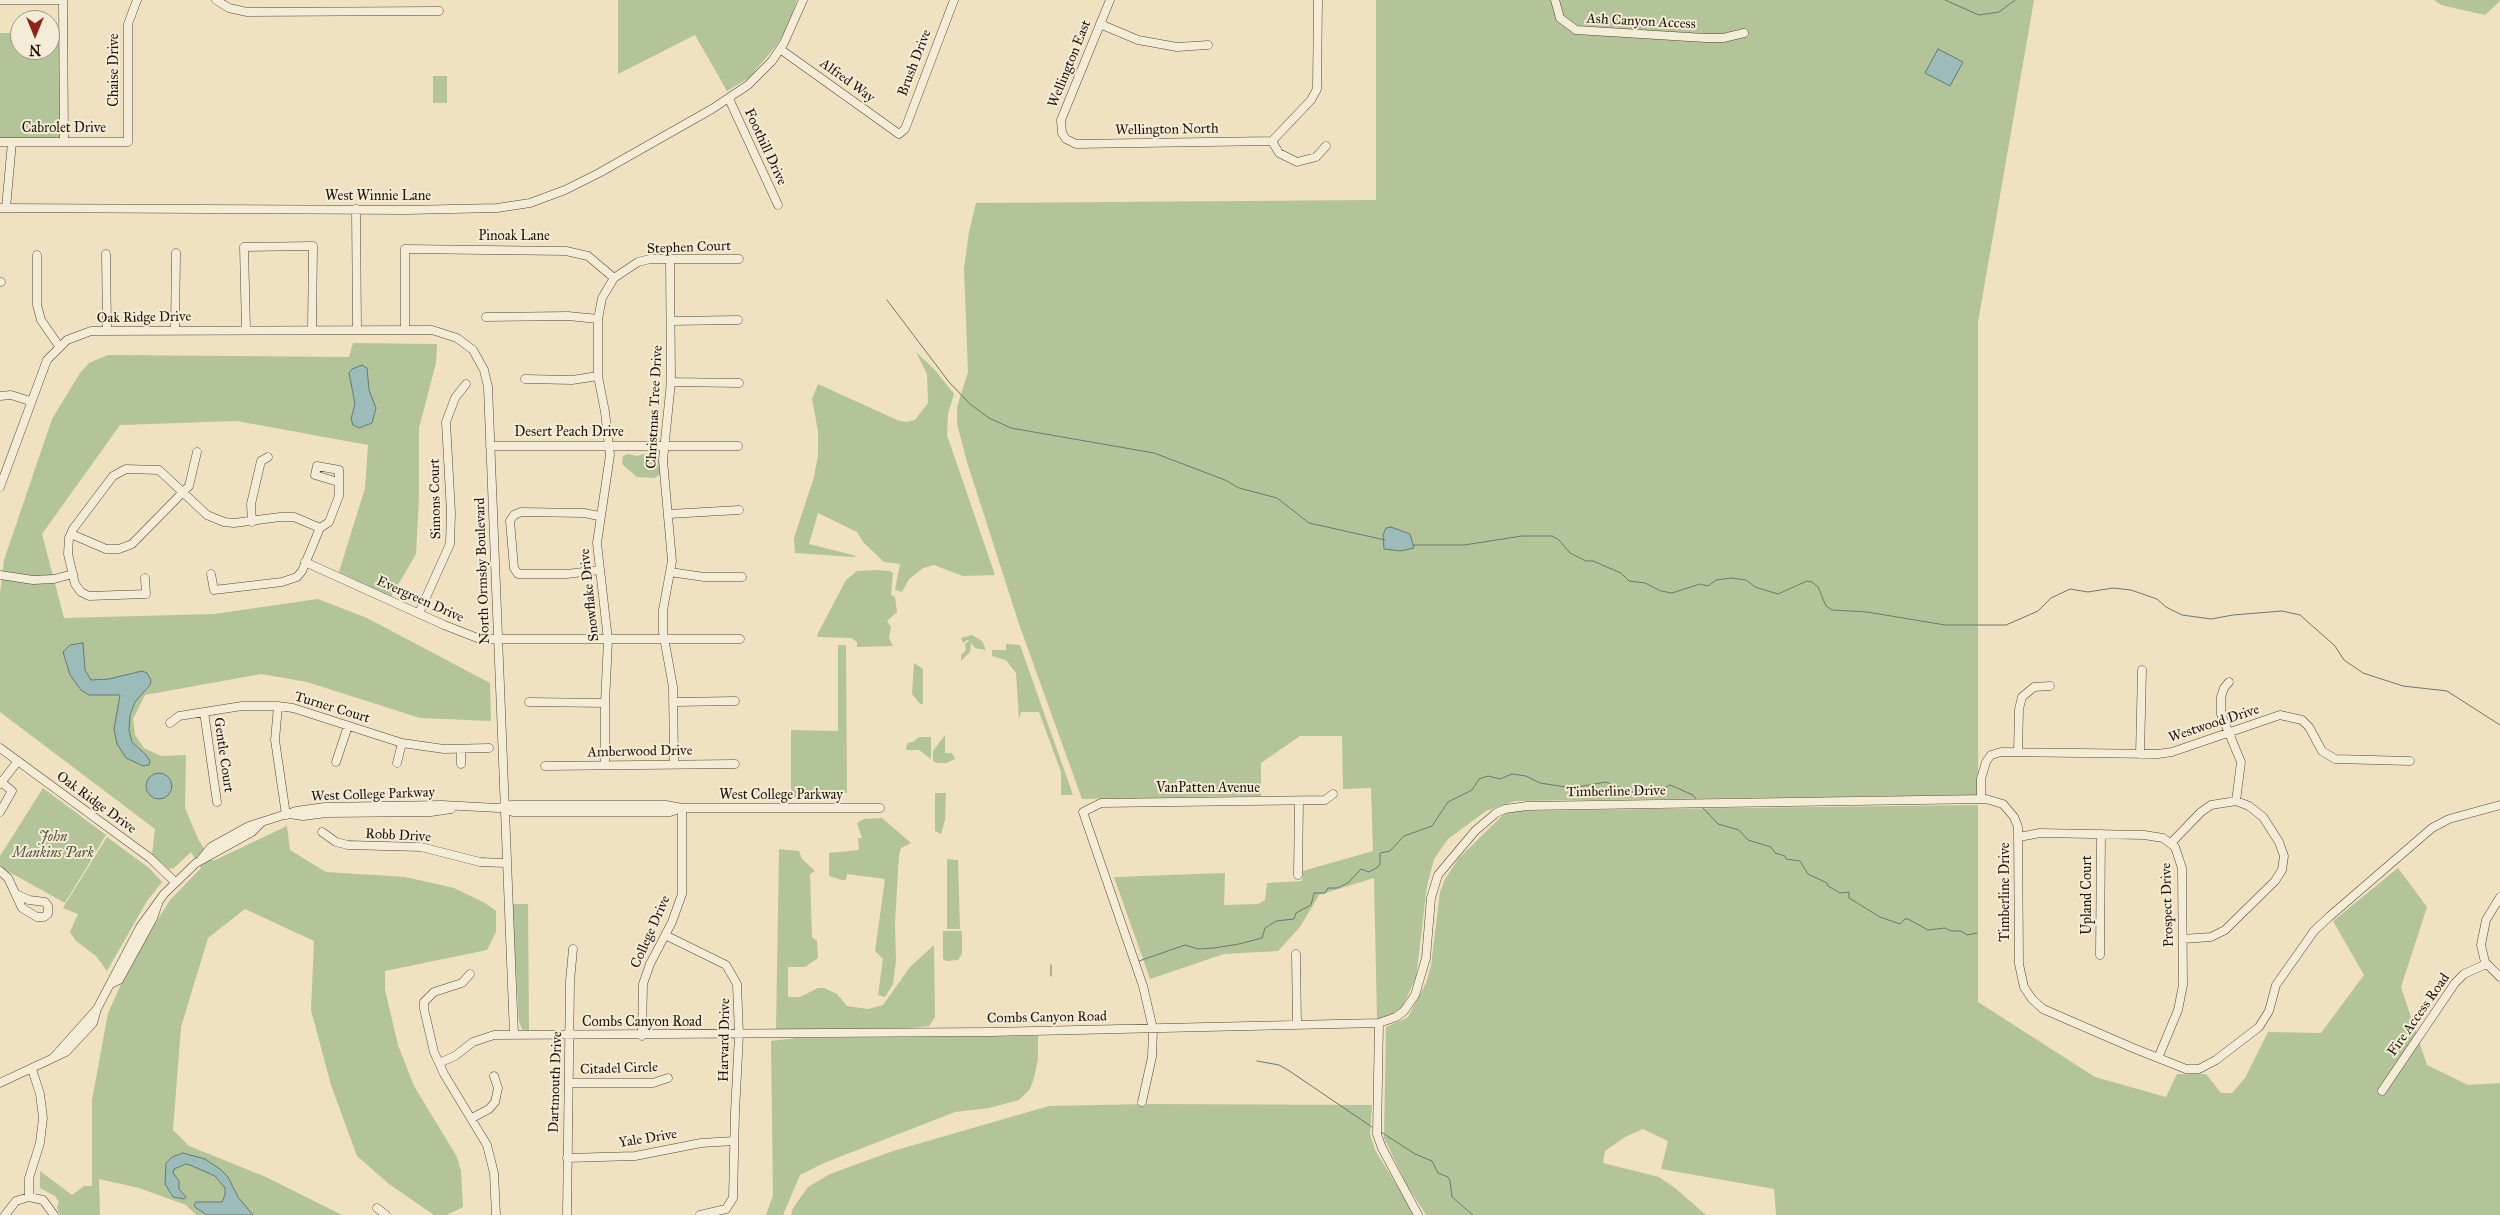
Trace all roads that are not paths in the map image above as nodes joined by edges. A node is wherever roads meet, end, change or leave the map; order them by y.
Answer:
1 (0, 0) edge
2 (64, 0) edge
3 (137, 0) edge
4 (216, 0) edge
5 (803, 0) edge
6 (954, 0) edge
7 (1110, 0) edge
8 (1318, 0) edge
9 (1555, 0) edge
10 (439, 11) dead end
11 (1100, 24) junction
12 (1744, 33) dead end
13 (1208, 45) dead end
14 (780, 49) junction
15 (729, 99) junction
16 (899, 134) joint
17 (1065, 138) joint
18 (1272, 141) junction
19 (0, 142) edge
20 (12, 142) junction
21 (64, 142) junction
22 (128, 142) joint
23 (1326, 146) dead end
24 (778, 205) dead end
25 (3, 208) edge
26 (356, 209) junction
27 (176, 253) dead end
28 (37, 254) dead end
29 (106, 254) dead end
30 (739, 258) dead end
31 (670, 259) junction
32 (614, 278) junction
33 (486, 316) dead end
34 (598, 319) junction
35 (738, 320) dead end
36 (671, 321) junction
37 (246, 329) junction
38 (312, 329) junction
39 (357, 329) junction
40 (405, 329) junction
41 (107, 330) junction
42 (176, 330) junction
43 (59, 346) junction
44 (598, 376) junction
45 (526, 379) dead end
46 (671, 382) junction
47 (739, 383) dead end
48 (466, 384) dead end
49 (0, 396) edge
50 (30, 401) junction
51 (610, 445) junction
52 (663, 445) junction
53 (490, 446) junction
54 (738, 446) dead end
55 (197, 452) dead end
56 (268, 457) dead end
57 (4, 464) edge
58 (338, 482) dead end
59 (0, 487) edge
60 (184, 491) junction
61 (739, 510) dead end
62 (669, 514) junction
63 (599, 516) junction
64 (252, 522) junction
65 (320, 528) junction
66 (71, 534) junction
67 (305, 562) junction
68 (599, 570) junction
69 (670, 572) junction
70 (73, 574) junction
71 (211, 574) dead end
72 (4, 575) edge
73 (742, 577) dead end
74 (145, 578) dead end
75 (420, 613) junction
76 (740, 639) dead end
77 (498, 640) junction
78 (608, 640) junction
79 (663, 640) junction
80 (2142, 670) dead end
81 (2229, 682) dead end
82 (2050, 686) dead end
83 (529, 702) dead end
84 (604, 702) junction
85 (675, 702) junction
86 (735, 702) dead end
87 (278, 706) junction
88 (204, 712) junction
89 (170, 723) dead end
90 (348, 726) junction
91 (2228, 732) junction
92 (402, 743) junction
93 (0, 748) edge
94 (495, 748) junction
95 (461, 749) junction
96 (2018, 752) junction
97 (2140, 754) junction
98 (18, 761) junction
99 (2410, 761) dead end
100 (336, 762) dead end
101 (397, 763) dead end
102 (461, 764) dead end
103 (674, 764) junction
104 (735, 764) dead end
105 (605, 765) junction
106 (545, 766) dead end
107 (0, 783) edge
108 (1333, 794) dead end
109 (1981, 799) junction
110 (1298, 801) junction
111 (2236, 801) junction
112 (217, 802) dead end
113 (2500, 805) edge
114 (503, 808) junction
115 (682, 808) junction
116 (880, 808) dead end
117 (0, 812) edge
118 (287, 815) junction
119 (322, 832) dead end
120 (2101, 834) junction
121 (2019, 837) junction
122 (2171, 843) junction
123 (505, 863) junction
124 (0, 871) edge
125 (1298, 875) dead end
126 (175, 882) junction
127 (16, 894) dead end
128 (2500, 897) edge
129 (665, 935) junction
130 (2183, 939) junction
131 (573, 949) dead end
132 (1296, 954) dead end
133 (2100, 955) dead end
134 (2486, 964) junction
135 (470, 974) dead end
136 (2500, 977) edge
137 (1378, 1023) junction
138 (1296, 1025) junction
139 (1153, 1028) junction
140 (514, 1035) junction
141 (740, 1035) junction
142 (570, 1036) junction
143 (642, 1036) junction
144 (2158, 1058) junction
145 (439, 1063) junction
146 (32, 1069) junction
147 (494, 1076) dead end
148 (668, 1078) dead end
149 (0, 1083) edge
150 (570, 1083) junction
151 (2382, 1091) dead end
152 (1142, 1102) dead end
153 (472, 1118) junction
154 (734, 1141) junction
155 (567, 1158) junction
156 (29, 1197) junction
157 (377, 1208) dead end
158 (5, 1215) edge
159 (54, 1215) edge
160 (386, 1215) edge
161 (496, 1215) edge
162 (567, 1215) edge
163 (700, 1215) edge
164 (1418, 1215) edge

1 - 2 street
2 - 21 street
3 - 22 street, Chaise Drive
4 - 10 street
5 - 14 street, West Winnie Lane
6 - 16 street, Brush Drive
7 - 11 street, Wellington East
8 - 18 street
9 - 12 street, Ash Canyon Access
11 - 13 street
11 - 17 street, Wellington East
14 - 15 street, West Winnie Lane
14 - 16 street, Alfred Way
15 - 24 street, Foothill Drive
15 - 26 street, West Winnie Lane
17 - 18 street, Wellington North
18 - 23 street
19 - 20 street, Cabrolet Drive
20 - 21 street, Cabrolet Drive
20 - 25 street
21 - 22 street, Cabrolet Drive
25 - 26 street, West Winnie Lane
26 - 39 street
27 - 42 street
28 - 43 street
29 - 41 street
30 - 31 street, Stephen Court
31 - 32 street, Stephen Court
31 - 36 street, Christmas Tree Drive
32 - 34 street, Snowflake Drive
32 - 40 street, Pinoak Lane
33 - 34 street
34 - 44 street, Snowflake Drive
35 - 36 street
36 - 46 street, Christmas Tree Drive
37 - 38 street, Oak Ridge Drive
37 - 38 street
37 - 42 street, Oak Ridge Drive
38 - 39 street, Oak Ridge Drive
39 - 40 street, North Ormsby Boulevard
40 - 53 street, North Ormsby Boulevard
41 - 42 street, Oak Ridge Drive
41 - 43 street, Oak Ridge Drive
43 - 50 street, Oak Ridge Drive
44 - 45 street
44 - 51 street, Snowflake Drive
46 - 47 street
46 - 52 street, Christmas Tree Drive
48 - 75 street, Simons Court
49 - 50 street
50 - 57 street, Oak Ridge Drive
51 - 52 street, Desert Peach Drive
51 - 53 street, Desert Peach Drive
51 - 63 street, Snowflake Drive
52 - 54 street, Desert Peach Drive
52 - 62 street, Christmas Tree Drive
53 - 77 street, North Ormsby Boulevard
55 - 60 street
56 - 64 street
57 - 59 street, Oak Ridge Drive
58 - 65 street
60 - 64 street
60 - 66 street
60 - 66 street
61 - 62 street
62 - 69 street, Christmas Tree Drive
63 - 68 street, Snowflake Drive
63 - 68 street
64 - 65 street
65 - 67 street
66 - 70 street
67 - 71 street
67 - 75 street, Evergreen Drive
68 - 78 street, Snowflake Drive
69 - 73 street
69 - 79 street, Christmas Tree Drive
70 - 72 street
70 - 74 street
75 - 77 street, Evergreen Drive
76 - 79 street, Evergreen Drive
77 - 78 street, Evergreen Drive
77 - 94 street, North Ormsby Boulevard
78 - 79 street, Evergreen Drive
78 - 84 street, Snowflake Drive
79 - 85 street, Christmas Tree Drive
80 - 97 street
81 - 91 street
82 - 96 street
83 - 84 street
84 - 105 street, Snowflake Drive
85 - 86 street
85 - 103 street, Christmas Tree Drive
87 - 88 street, Turner Court
87 - 90 street, Turner Court
87 - 118 street
88 - 89 street, Turner Court
88 - 112 street, Gentle Court
90 - 92 street, Turner Court
90 - 100 street
91 - 97 street, Westwood Drive
91 - 99 street, Westwood Drive
91 - 111 street
92 - 95 street, Turner Court
92 - 101 street
93 - 98 street, Oak Ridge Drive
94 - 95 street, Turner Court
94 - 114 street, North Ormsby Boulevard
95 - 102 street
96 - 97 street, Westwood Drive
96 - 109 street, Westwood Drive
98 - 107 street
98 - 126 street, Oak Ridge Drive
103 - 104 street, Amberwood Drive
103 - 105 street, Amberwood Drive
105 - 106 street, Amberwood Drive
107 - 117 street
108 - 110 street, VanPatten Avenue
109 - 121 street, Timberline Drive
109 - 137 street, Timberline Drive
110 - 125 street
110 - 139 street, VanPatten Avenue
111 - 122 street
111 - 130 street
113 - 144 street, Timberline Drive
114 - 115 street, West College Parkway
114 - 118 street, West College Parkway
114 - 123 street, North Ormsby Boulevard
115 - 116 street, West College Parkway
115 - 129 street, College Drive
118 - 126 street, West College Parkway
119 - 123 street, Robb Drive
120 - 121 street, Prospect Drive
120 - 122 street, Prospect Drive
120 - 133 street, Upland Court
121 - 144 street, Timberline Drive
122 - 130 street, Prospect Drive
123 - 140 street, North Ormsby Boulevard
124 - 127 street
126 - 146 street, West College Parkway
128 - 134 street
129 - 141 street, Harvard Drive
129 - 143 street, College Drive
130 - 144 street, Prospect Drive
131 - 142 street, Dartmouth Drive
132 - 138 street
134 - 136 street
134 - 151 street, Fire Access Road
135 - 145 street
137 - 138 street, Combs Canyon Road
137 - 164 street
138 - 139 street, Combs Canyon Road
139 - 141 street, Combs Canyon Road
139 - 152 street
140 - 142 street, Combs Canyon Road
140 - 145 street, Combs Canyon Road
141 - 143 street, Combs Canyon Road
141 - 154 street, Harvard Drive
142 - 143 street, Combs Canyon Road
142 - 150 street, Dartmouth Drive
145 - 153 street
146 - 149 street, West College Parkway
146 - 156 street
147 - 153 street
148 - 150 street, Citadel Circle
150 - 155 street, Dartmouth Drive
153 - 161 street
154 - 155 street, Yale Drive
154 - 163 street, Harvard Drive
155 - 162 street, Dartmouth Drive
156 - 158 street
156 - 159 street
157 - 160 street

